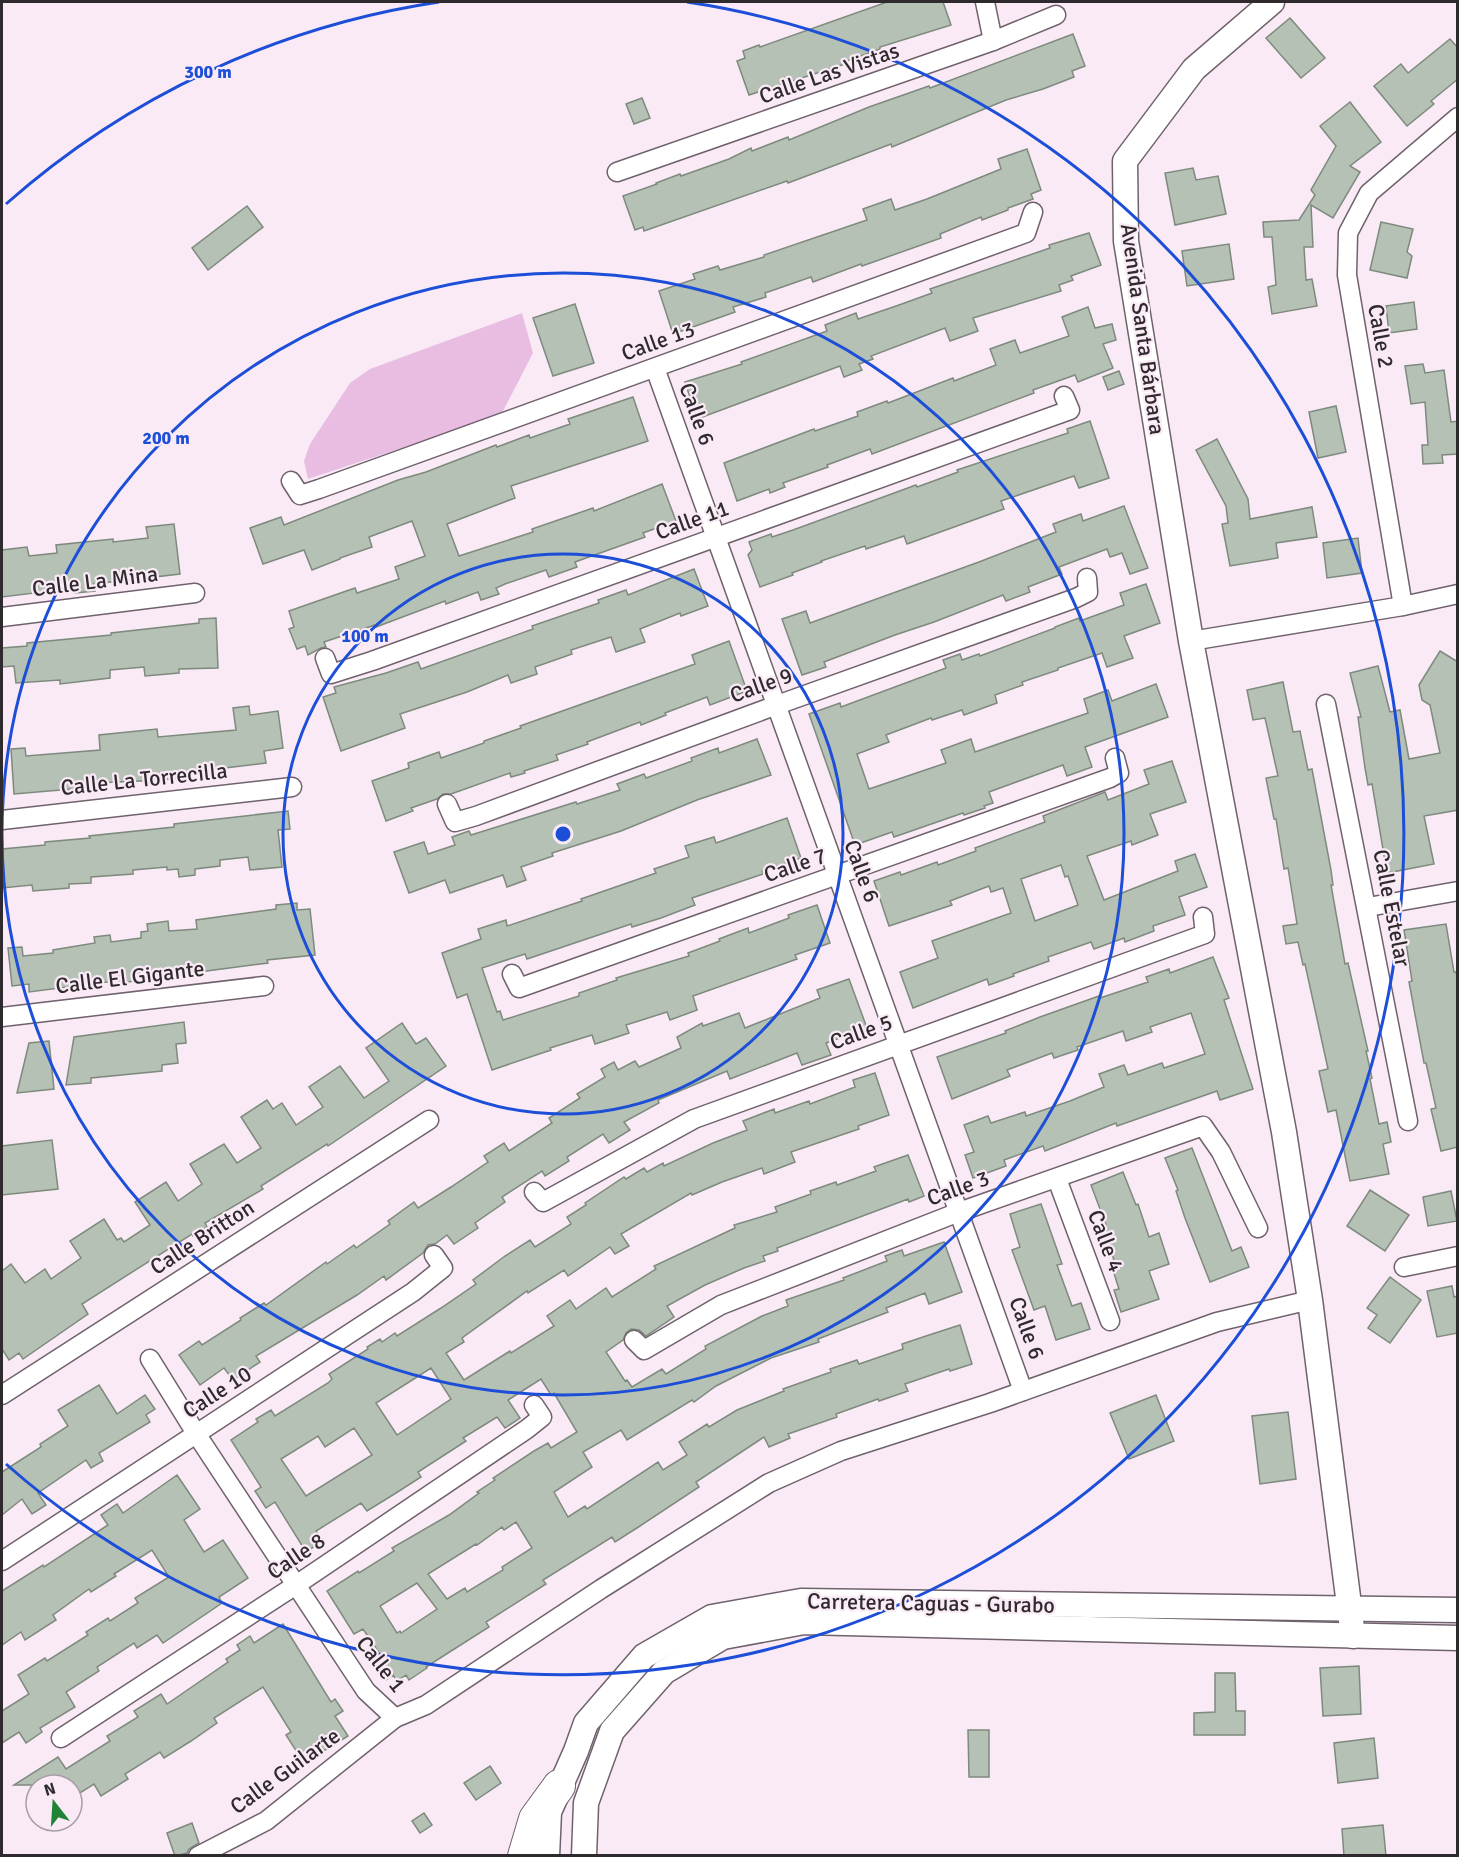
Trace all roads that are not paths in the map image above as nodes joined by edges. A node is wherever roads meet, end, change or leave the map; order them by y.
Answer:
1 (985, 2) edge
2 (1272, 2) edge
3 (1056, 15) dead end
4 (993, 41) junction
5 (1458, 117) edge
6 (617, 172) dead end
7 (1033, 212) dead end
8 (655, 368) junction
9 (1065, 396) dead end
10 (291, 481) dead end
11 (717, 537) junction
12 (1087, 578) dead end
13 (195, 593) dead end
14 (1458, 594) edge
15 (1403, 606) junction
16 (2, 617) edge
17 (1191, 641) junction
18 (325, 658) dead end
19 (1326, 704) dead end
20 (777, 705) junction
21 (1115, 758) dead end
22 (292, 787) dead end
23 (447, 804) dead end
24 (2, 820) edge
25 (838, 876) junction
26 (1458, 891) edge
27 (1368, 907) junction
28 (1203, 917) dead end
29 (512, 974) dead end
30 (264, 986) dead end
31 (2, 1017) edge
32 (899, 1044) junction
33 (429, 1120) dead end
34 (1408, 1121) dead end
35 (1057, 1179) junction
36 (534, 1192) dead end
37 (959, 1212) junction
38 (1258, 1228) dead end
39 (434, 1254) dead end
40 (1458, 1256) edge
41 (1404, 1267) dead end
42 (1310, 1300) junction
43 (1110, 1322) dead end
44 (634, 1340) dead end
45 (150, 1359) dead end
46 (1023, 1390) junction
47 (2, 1395) edge
48 (534, 1405) dead end
49 (197, 1435) junction
50 (2, 1561) edge
51 (296, 1585) junction
52 (1350, 1608) junction
53 (1458, 1610) edge
54 (1353, 1636) junction
55 (1458, 1638) edge
56 (395, 1718) junction
57 (61, 1738) dead end
58 (559, 1786) junction
59 (198, 1856) edge
60 (524, 1856) edge
61 (547, 1856) edge
62 (584, 1856) edge

1 - 4 street
2 - 17 main road, Avenida Santa Bárbara
3 - 4 street, Calle Las Vistas
4 - 6 street, Calle Las Vistas
5 - 15 street, Calle 2
7 - 8 street, Calle 13
8 - 10 street, Calle 13
8 - 11 street, Calle 6
9 - 11 street, Calle 11
11 - 18 street, Calle 11
11 - 20 street, Calle 6
12 - 20 street, Calle 9
13 - 16 street, Calle La Mina
14 - 15 street
15 - 17 street
17 - 42 main road, Avenida Santa Bárbara
19 - 27 street, Calle Estelar
20 - 23 street, Calle 9
20 - 25 street, Calle 6
21 - 25 street, Calle 7
22 - 24 street, Calle La Torrecilla
25 - 29 street, Calle 7
25 - 32 street, Calle 6
26 - 27 street
27 - 34 street, Calle Estelar
28 - 32 street, Calle 5
30 - 31 street, Calle El Gigante
32 - 36 street, Calle 5
32 - 37 street, Calle 6
33 - 47 street, Calle Britton
35 - 37 street, Calle 3
35 - 38 street, Calle 3
35 - 43 street, Calle 4
37 - 44 street, Calle 3
37 - 46 street, Calle 6
39 - 49 street, Calle 10
40 - 41 street
42 - 46 street, Calle 1
42 - 52 main road, Avenida Santa Bárbara
45 - 49 street, Calle 1
46 - 56 street, Calle 1
48 - 51 street, Calle 8
49 - 50 street, Calle 10
49 - 51 street, Calle 1
51 - 56 street, Calle 1
51 - 57 street, Calle 8
52 - 53 main road, Carretera Caguas - Gurabo
52 - 54 main road, Avenida Santa Bárbara
52 - 58 main road, Carretera Caguas - Gurabo
54 - 55 main road, Carretera Caguas - Gurabo
54 - 62 main road, Carretera Caguas - Gurabo
56 - 59 street, Calle Guilarte
58 - 60 highway
58 - 61 main road, Carretera Caguas - Gurabo

